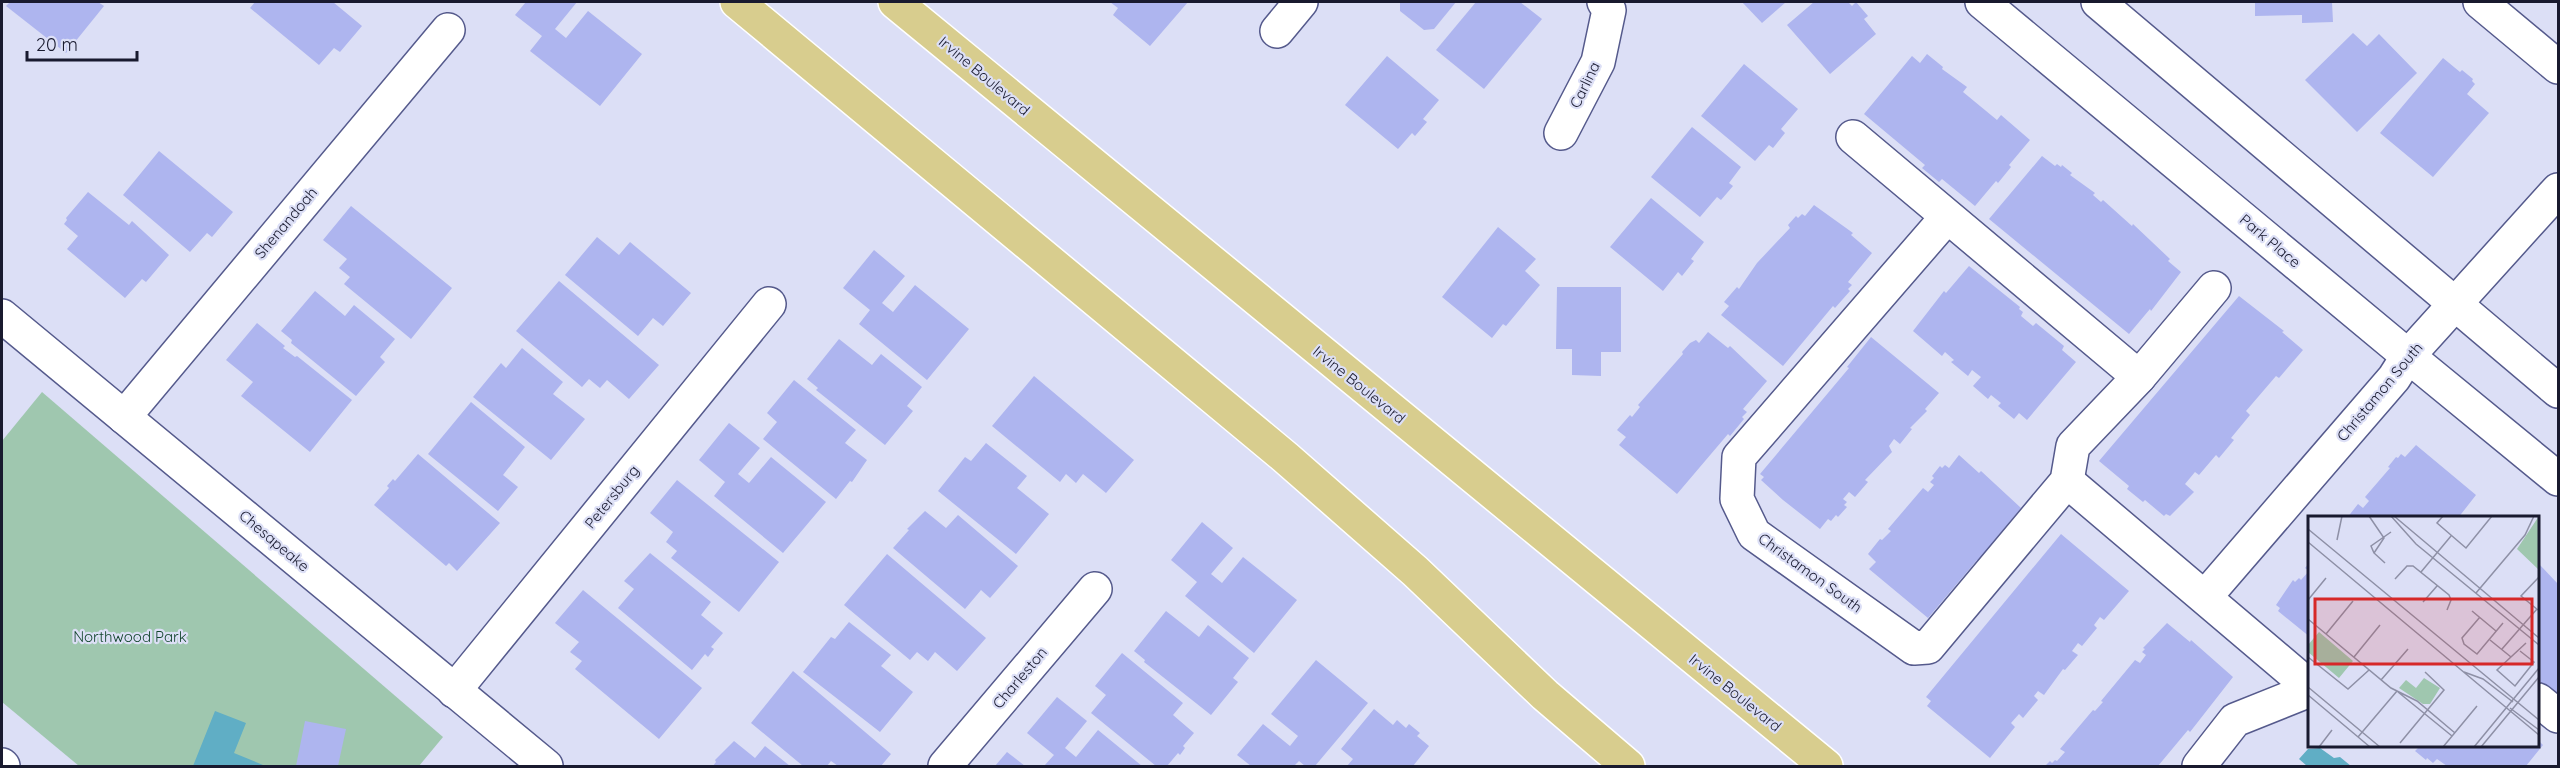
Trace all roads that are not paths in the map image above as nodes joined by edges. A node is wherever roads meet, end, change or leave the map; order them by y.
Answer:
1 (737, 2) edge
2 (894, 2) edge
3 (1301, 2) edge
4 (1604, 2) edge
5 (1982, 2) edge
6 (2098, 2) edge
7 (2481, 2) edge
8 (448, 30) dead end
9 (1277, 31) dead end
10 (2559, 67) edge
11 (1561, 132) dead end
12 (1853, 137) dead end
13 (2559, 190) edge
14 (1947, 217) junction
15 (2214, 288) dead end
16 (2457, 303) junction
17 (770, 304) dead end
18 (2, 316) edge
19 (2408, 356) junction
20 (2139, 377) junction
21 (2559, 391) edge
22 (124, 417) junction
23 (2559, 479) edge
24 (2067, 481) junction
25 (1095, 589) dead end
26 (2205, 597) junction
27 (2308, 687) edge
28 (2308, 690) edge
29 (454, 691) junction
30 (2539, 701) edge
31 (2559, 716) edge
32 (546, 766) edge
33 (945, 766) edge
34 (1628, 766) edge
35 (1826, 766) edge
36 (2199, 766) edge

1 - 34 main road
2 - 35 main road, Irvine Boulevard
3 - 9 street
4 - 11 street, Carlina
5 - 19 street, Park Place
6 - 16 street
7 - 10 street
8 - 22 street, Shenandoah
12 - 14 street
13 - 16 street, Christamon South
14 - 20 street
14 - 24 street, Christamon South
15 - 20 street
16 - 19 street, Christamon South
16 - 21 street
17 - 29 street, Petersburg
18 - 22 street, Chesapeake
19 - 23 street, Park Place
19 - 26 street, Christamon South
20 - 24 street
22 - 29 street, Chesapeake
24 - 26 street
25 - 33 street, Charleston
26 - 27 street
28 - 36 street
29 - 32 street, Chesapeake
30 - 31 street

